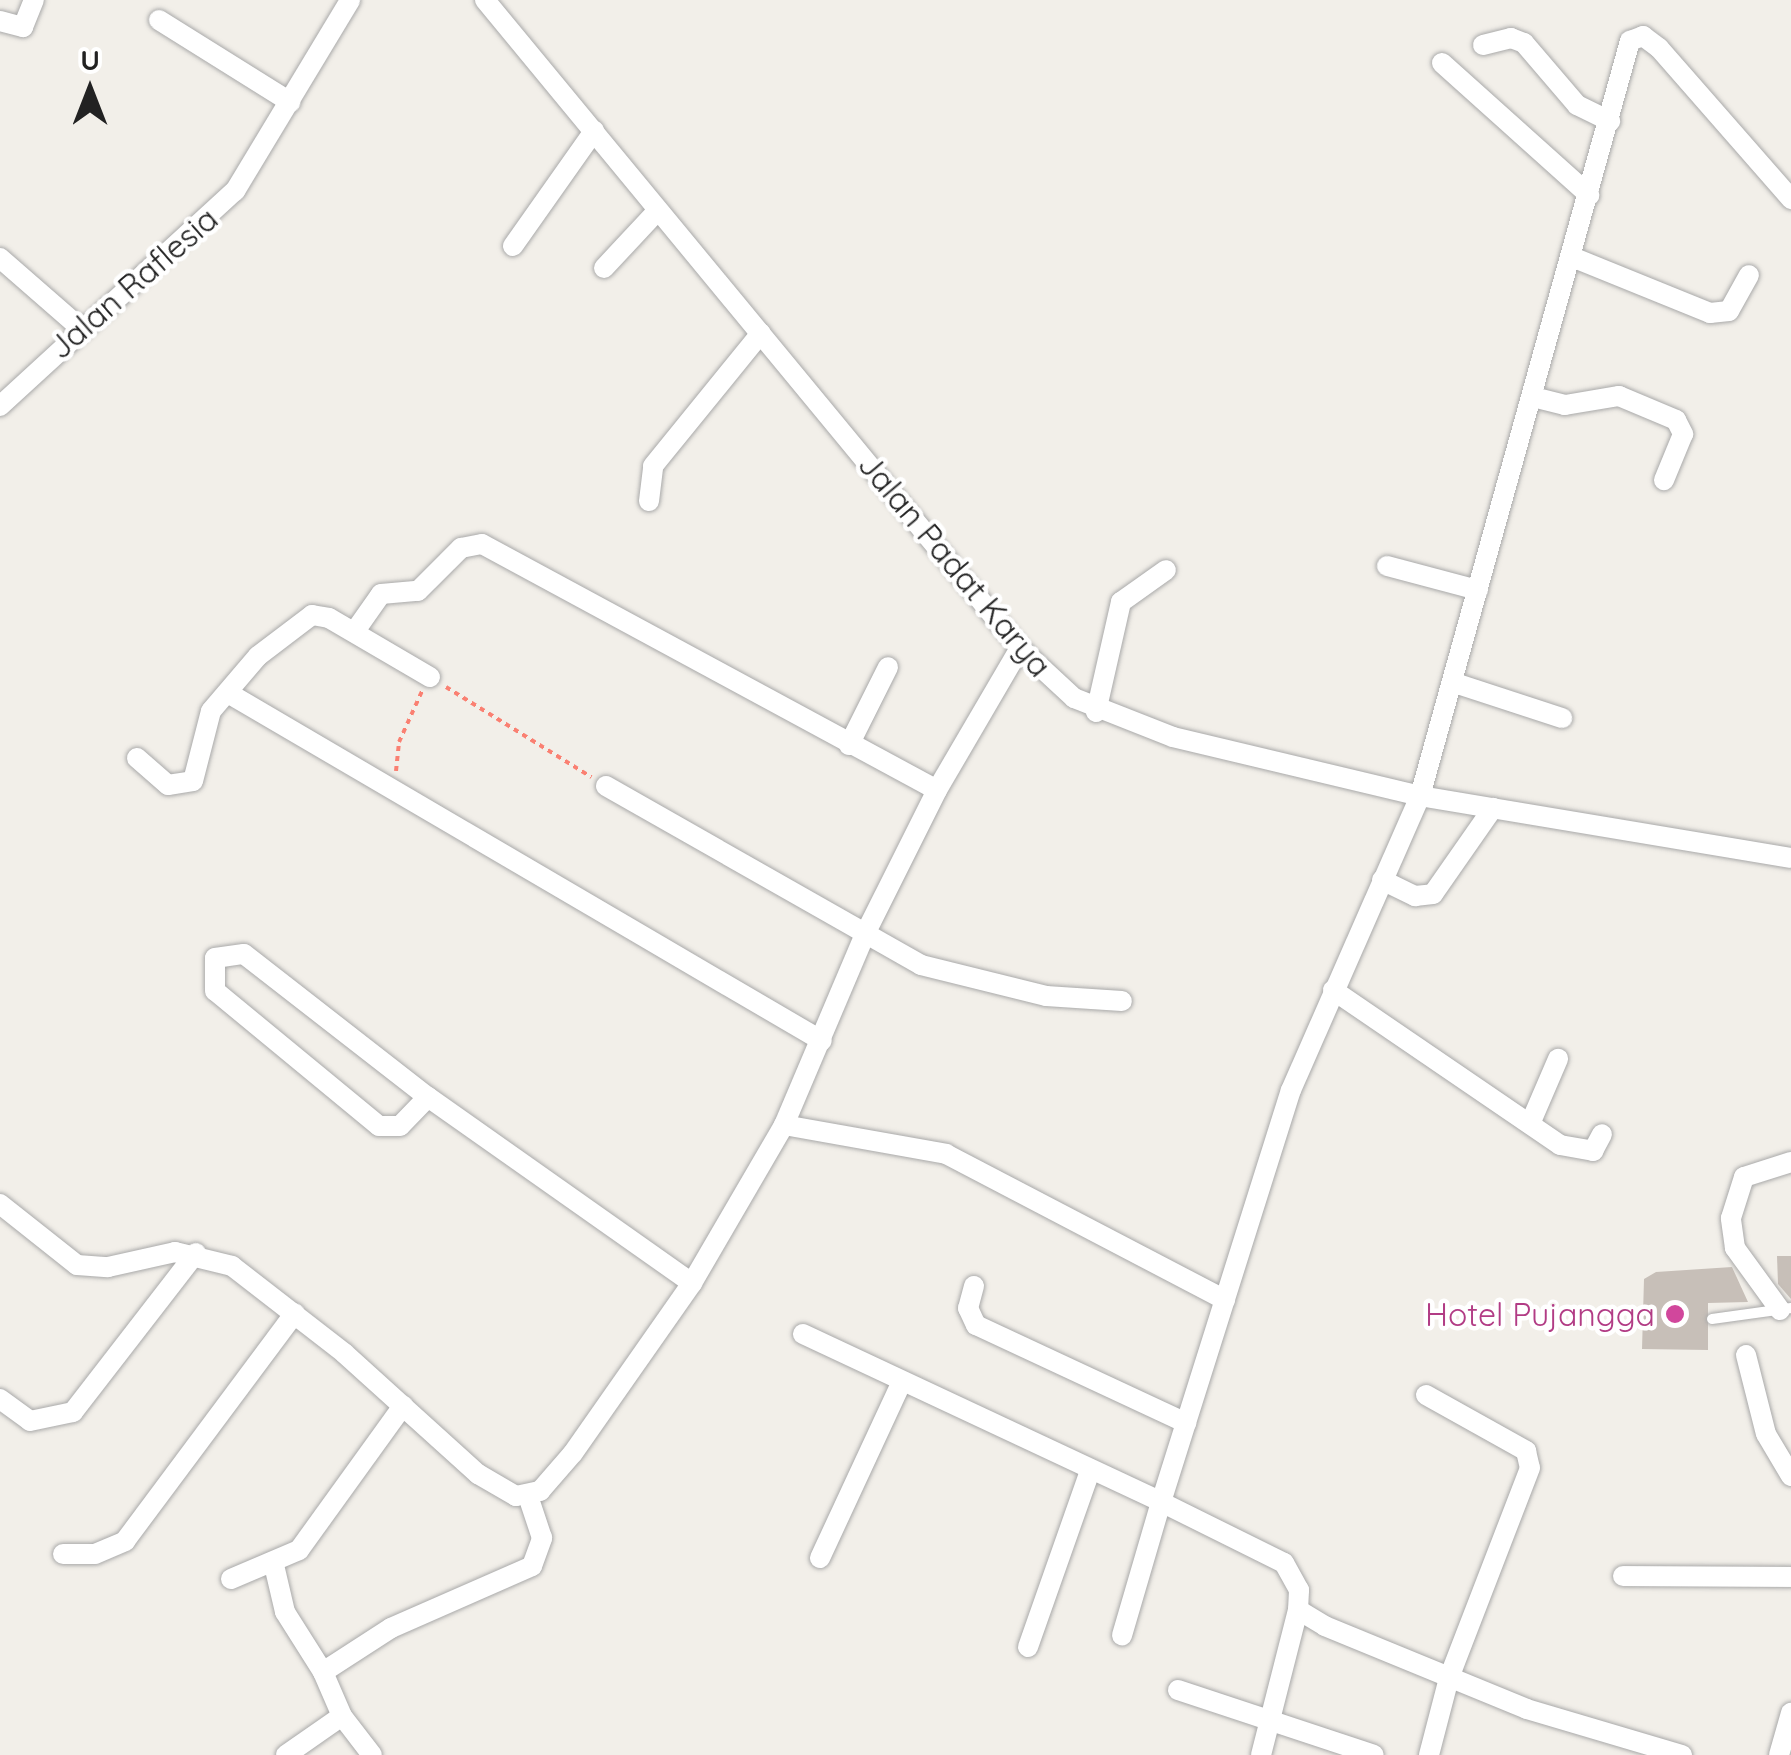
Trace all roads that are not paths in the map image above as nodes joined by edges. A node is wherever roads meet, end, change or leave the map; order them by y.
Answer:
1 (34, 0) edge
2 (350, 0) edge
3 (484, 0) edge
4 (0, 20) edge
5 (160, 20) dead end
6 (1483, 46) dead end
7 (1442, 62) dead end
8 (290, 102) junction
9 (1610, 122) junction
10 (594, 131) junction
11 (1589, 195) junction
12 (1791, 199) edge
13 (658, 210) junction
14 (513, 246) dead end
15 (1572, 257) junction
16 (0, 258) edge
17 (604, 268) dead end
18 (1749, 275) dead end
19 (79, 328) junction
20 (761, 333) junction
21 (1534, 397) junction
22 (0, 406) edge
23 (1664, 480) dead end
24 (649, 501) dead end
25 (1387, 566) dead end
26 (1166, 570) dead end
27 (1478, 590) junction
28 (355, 631) junction
29 (1020, 648) junction
30 (888, 667) dead end
31 (430, 677) road end
32 (1452, 682) junction
33 (228, 692) junction
34 (1096, 712) junction
35 (1562, 718) dead end
36 (849, 745) junction
37 (137, 758) dead end
38 (606, 786) road end
39 (937, 790) junction
40 (1420, 796) junction
41 (1493, 808) junction
42 (1791, 858) edge
43 (1382, 880) junction
44 (865, 934) junction
45 (1333, 990) junction
46 (1122, 1002) dead end
47 (822, 1041) junction
48 (1558, 1060) dead end
49 (428, 1097) junction
50 (1530, 1124) junction
51 (784, 1125) junction
52 (1602, 1134) dead end
53 (1791, 1162) edge
54 (0, 1204) edge
55 (196, 1254) junction
56 (692, 1282) junction
57 (974, 1286) dead end
58 (1225, 1300) junction
59 (1786, 1309) edge
60 (295, 1312) junction
61 (1712, 1319) dead end
62 (803, 1334) dead end
63 (1746, 1355) dead end
64 (902, 1381) junction
65 (1426, 1395) dead end
66 (0, 1398) edge
67 (403, 1406) junction
68 (1186, 1423) junction
69 (1090, 1471) junction
70 (1791, 1476) edge
71 (528, 1496) junction
72 (1161, 1502) junction
73 (63, 1554) dead end
74 (820, 1558) dead end
75 (274, 1566) junction
76 (1623, 1576) dead end
77 (1791, 1577) edge
78 (231, 1579) dead end
79 (1298, 1610) junction
80 (1122, 1635) dead end
81 (1028, 1647) dead end
82 (323, 1672) junction
83 (1449, 1678) junction
84 (1178, 1690) dead end
85 (1791, 1713) edge
86 (342, 1716) junction
87 (1268, 1721) junction
88 (286, 1755) edge
89 (372, 1755) edge
90 (1262, 1755) edge
91 (1374, 1755) edge
92 (1429, 1755) edge
93 (1682, 1755) edge
94 (1779, 1755) edge

1 - 4 street
2 - 8 street, Jalan Raflesia
3 - 10 street, Jalan Padat Karya
5 - 8 street
6 - 9 street
7 - 11 street
8 - 19 street, Jalan Raflesia
9 - 11 street
9 - 12 street
10 - 13 street, Jalan Padat Karya
10 - 14 street
11 - 15 street
13 - 17 street
13 - 20 street, Jalan Padat Karya
15 - 18 street
15 - 21 street
16 - 19 street
19 - 22 street, Jalan Raflesia
20 - 24 street
20 - 29 street, Jalan Padat Karya
21 - 23 street
21 - 27 street
25 - 27 street
26 - 34 street
27 - 32 street
28 - 31 street
28 - 33 street
28 - 36 street
29 - 34 street, Jalan Padat Karya
29 - 39 street
30 - 36 street
32 - 35 street
32 - 40 street
33 - 37 street
33 - 47 street
34 - 40 street, Jalan Padat Karya
36 - 39 street
38 - 44 street
39 - 44 street
40 - 41 street, Jalan Padat Karya
40 - 43 street
41 - 42 street, Jalan Padat Karya
41 - 43 street
43 - 45 street
44 - 46 street
44 - 47 street
45 - 50 street
45 - 58 street
47 - 51 street
48 - 50 street
49 - 49 street
49 - 56 street
50 - 52 street
51 - 56 street
51 - 58 street
53 - 59 street
54 - 55 street
55 - 60 street
55 - 66 street
56 - 71 street
57 - 68 street
58 - 68 street
59 - 61 lane
60 - 67 street
60 - 73 street
62 - 64 street
63 - 70 street
64 - 69 street
64 - 74 street
65 - 83 street
67 - 71 street
67 - 75 street
68 - 72 street
69 - 72 street
69 - 81 street
71 - 82 street
72 - 79 street
72 - 80 street
75 - 78 street
75 - 82 street
76 - 77 street
79 - 83 street
79 - 87 street
82 - 86 street
83 - 92 street
83 - 93 street
84 - 87 street
85 - 94 street
86 - 88 street
86 - 89 street
87 - 90 street
87 - 91 street

